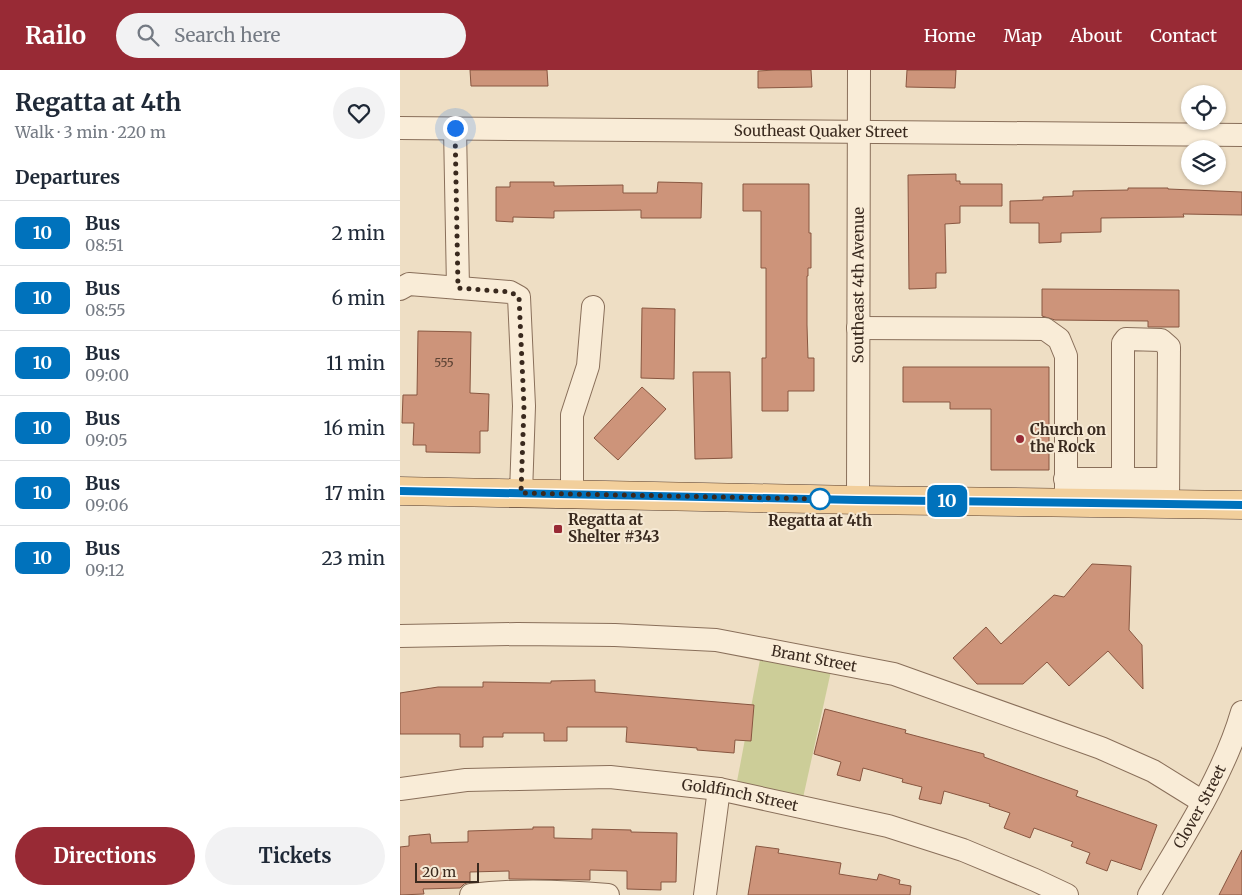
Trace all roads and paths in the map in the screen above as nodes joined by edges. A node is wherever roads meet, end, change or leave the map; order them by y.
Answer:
1 (859, 70) edge
2 (400, 128) edge
3 (455, 128) junction
4 (859, 132) junction
5 (1242, 135) edge
6 (458, 288) junction
7 (400, 289) edge
8 (593, 307) dead end
9 (858, 328) junction
10 (1123, 479) junction
11 (400, 491) edge
12 (1066, 491) junction
13 (1168, 491) junction
14 (521, 493) junction
15 (572, 494) junction
16 (858, 500) junction
17 (1242, 505) edge
18 (400, 636) edge
19 (1242, 712) edge
20 (400, 789) edge
21 (719, 789) junction
22 (1204, 802) junction
23 (471, 895) edge
24 (608, 895) edge
25 (705, 895) edge
26 (1067, 895) edge
27 (1149, 895) edge

1 - 4 street, Southeast 4th Avenue
2 - 3 street, Southeast Quaker Street
3 - 4 street, Southeast Quaker Street
3 - 6 street
4 - 5 street, Southeast Quaker Street
4 - 9 street, Southeast 4th Avenue
6 - 7 street
6 - 14 street
8 - 15 street
9 - 12 street
9 - 16 street, Southeast 4th Avenue
10 - 12 street
10 - 13 street
10 - 13 street
11 - 14 main road
12 - 13 main road
12 - 16 main road
13 - 17 main road
14 - 15 main road
15 - 16 main road
18 - 22 street, Brant Street
19 - 22 street, Clover Street
20 - 21 street, Goldfinch Street
21 - 25 street
21 - 26 street, Goldfinch Street
22 - 27 street, Clover Street
23 - 24 street

